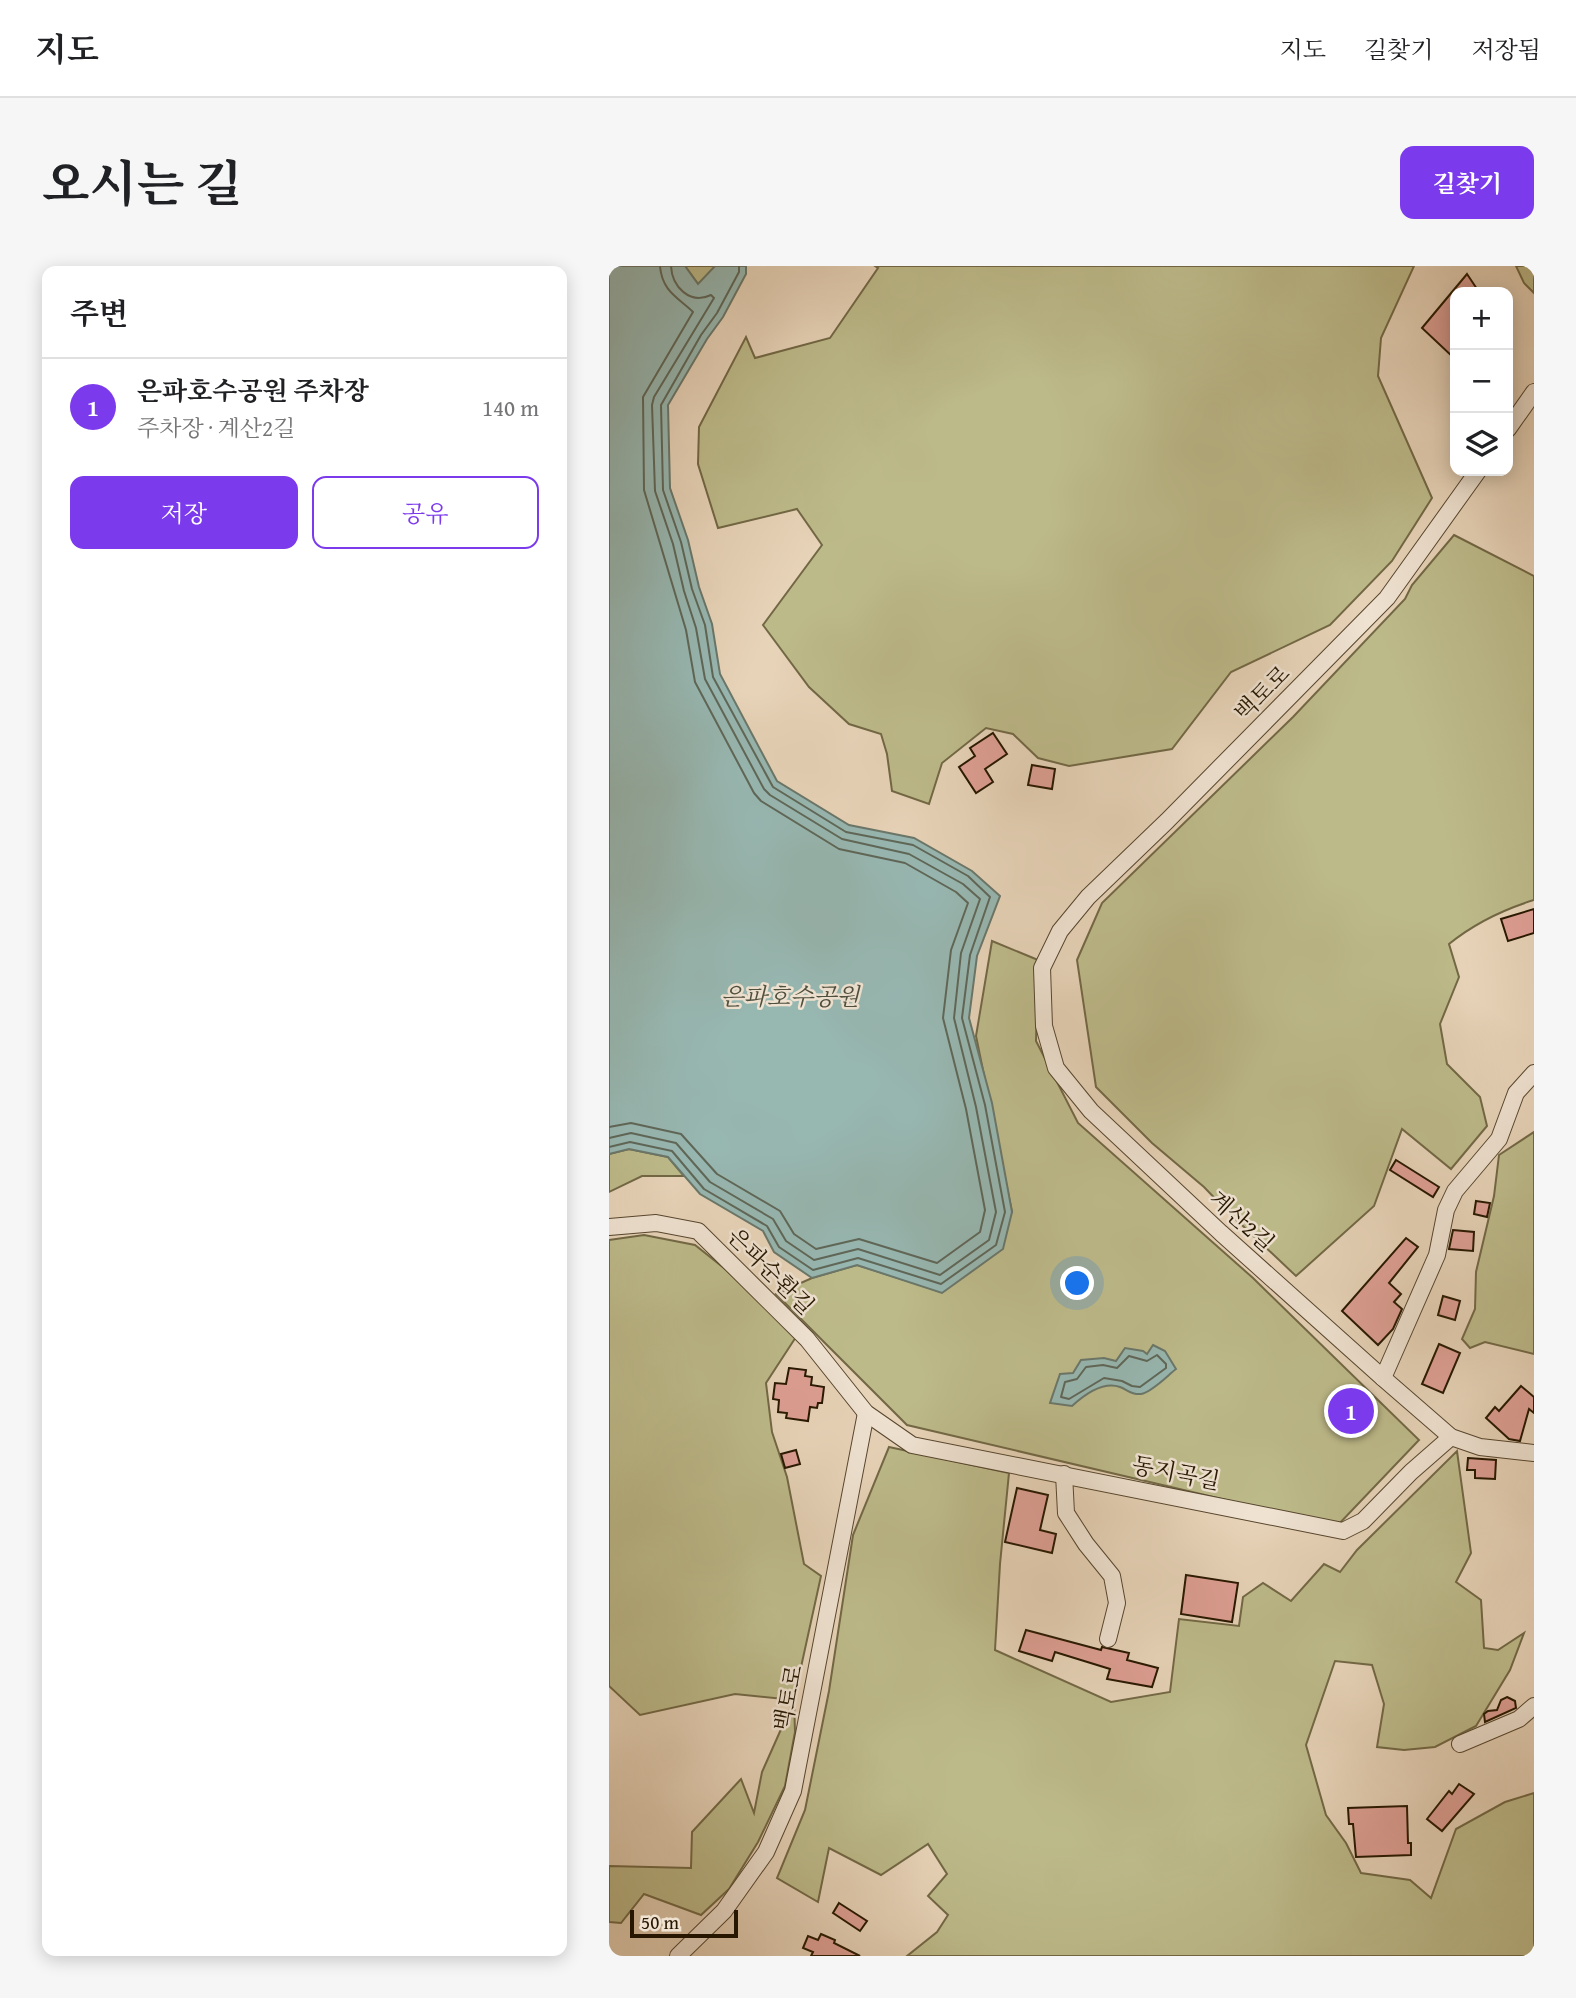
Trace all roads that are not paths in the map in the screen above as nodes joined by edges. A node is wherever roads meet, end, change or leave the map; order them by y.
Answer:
1 (1534, 392) edge
2 (1513, 422) edge
3 (1474, 476) edge
4 (1060, 930) joint
5 (1534, 1073) edge
6 (609, 1227) edge
7 (1383, 1378) junction
8 (866, 1413) junction
9 (1451, 1437) junction
10 (1534, 1452) edge
11 (1064, 1474) junction
12 (1108, 1639) dead end
13 (1534, 1706) edge
14 (1460, 1744) dead end
15 (678, 1956) edge

1 - 2 street
3 - 4 street, 백토로
4 - 7 street, 계산2길
5 - 7 street
6 - 8 street, 은파순환길
7 - 9 street, 계산2길
8 - 11 street, 동지곡길
8 - 15 street, 백토로
9 - 10 street, 계산2길
9 - 11 street, 동지곡길
11 - 12 street
13 - 14 street

